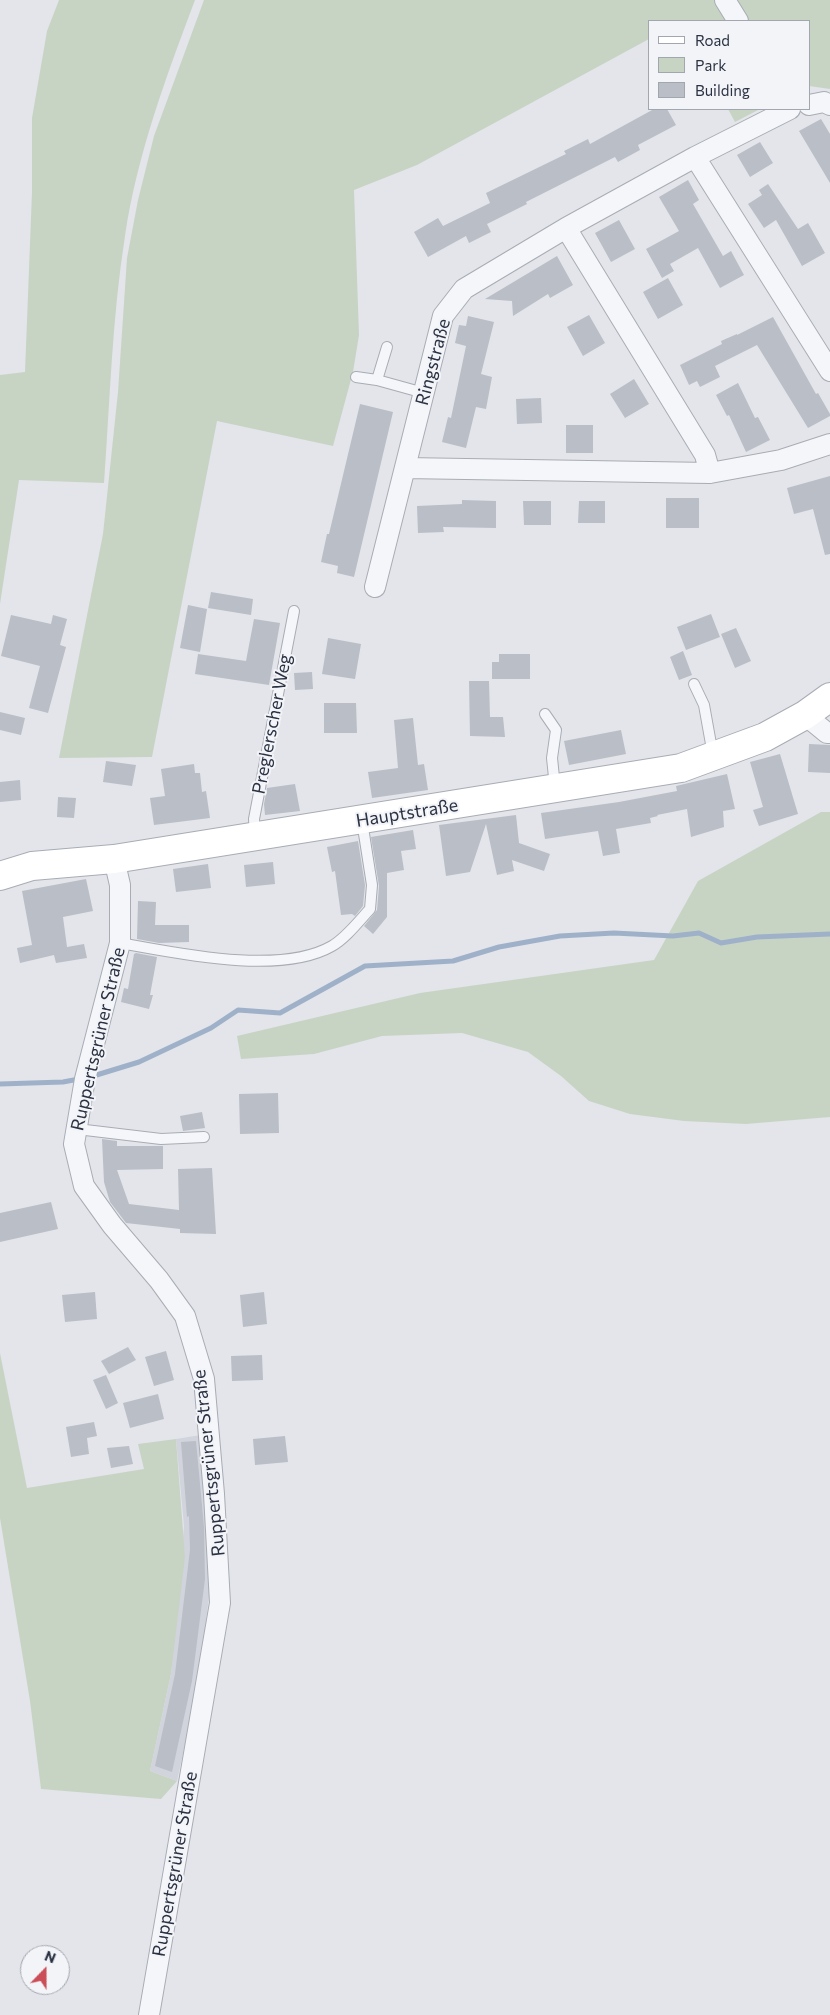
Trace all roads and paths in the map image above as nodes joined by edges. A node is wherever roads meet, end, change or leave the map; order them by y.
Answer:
1 (725, 0) edge
2 (737, 20) edge
3 (810, 105) edge
4 (830, 105) edge
5 (788, 110) edge
6 (695, 157) junction
7 (566, 228) junction
8 (387, 346) dead end
9 (830, 371) edge
10 (356, 377) dead end
11 (377, 380) junction
12 (424, 393) junction
13 (830, 444) edge
14 (405, 468) junction
15 (710, 473) junction
16 (375, 587) dead end
17 (294, 611) dead end
18 (694, 684) dead end
19 (830, 697) edge
20 (544, 714) dead end
21 (805, 715) junction
22 (830, 733) edge
23 (713, 756) junction
24 (556, 788) junction
25 (362, 820) junction
26 (255, 836) junction
27 (114, 859) junction
28 (0, 876) edge
29 (120, 943) junction
30 (77, 1129) junction
31 (204, 1137) dead end
32 (149, 2015) edge

1 - 2 street
3 - 4 street
5 - 6 street, Ringstraße
6 - 7 street, Ringstraße
6 - 9 street
7 - 12 street, Ringstraße
7 - 15 street
8 - 11 lane
10 - 11 lane
11 - 12 lane
12 - 14 street, Ringstraße
13 - 15 street
14 - 15 street
14 - 16 street, Ringstraße
17 - 26 lane, Preglerscher Weg
18 - 23 lane
19 - 21 main road, Hauptstraße
20 - 24 lane
21 - 22 street
21 - 23 main road, Hauptstraße
23 - 24 main road, Hauptstraße
24 - 25 main road, Hauptstraße
25 - 26 main road, Hauptstraße
25 - 29 lane
26 - 27 main road, Hauptstraße
27 - 28 main road, Hauptstraße
27 - 29 street, Ruppertsgrüner Straße
29 - 30 street, Ruppertsgrüner Straße
30 - 31 lane
30 - 32 street, Ruppertsgrüner Straße

